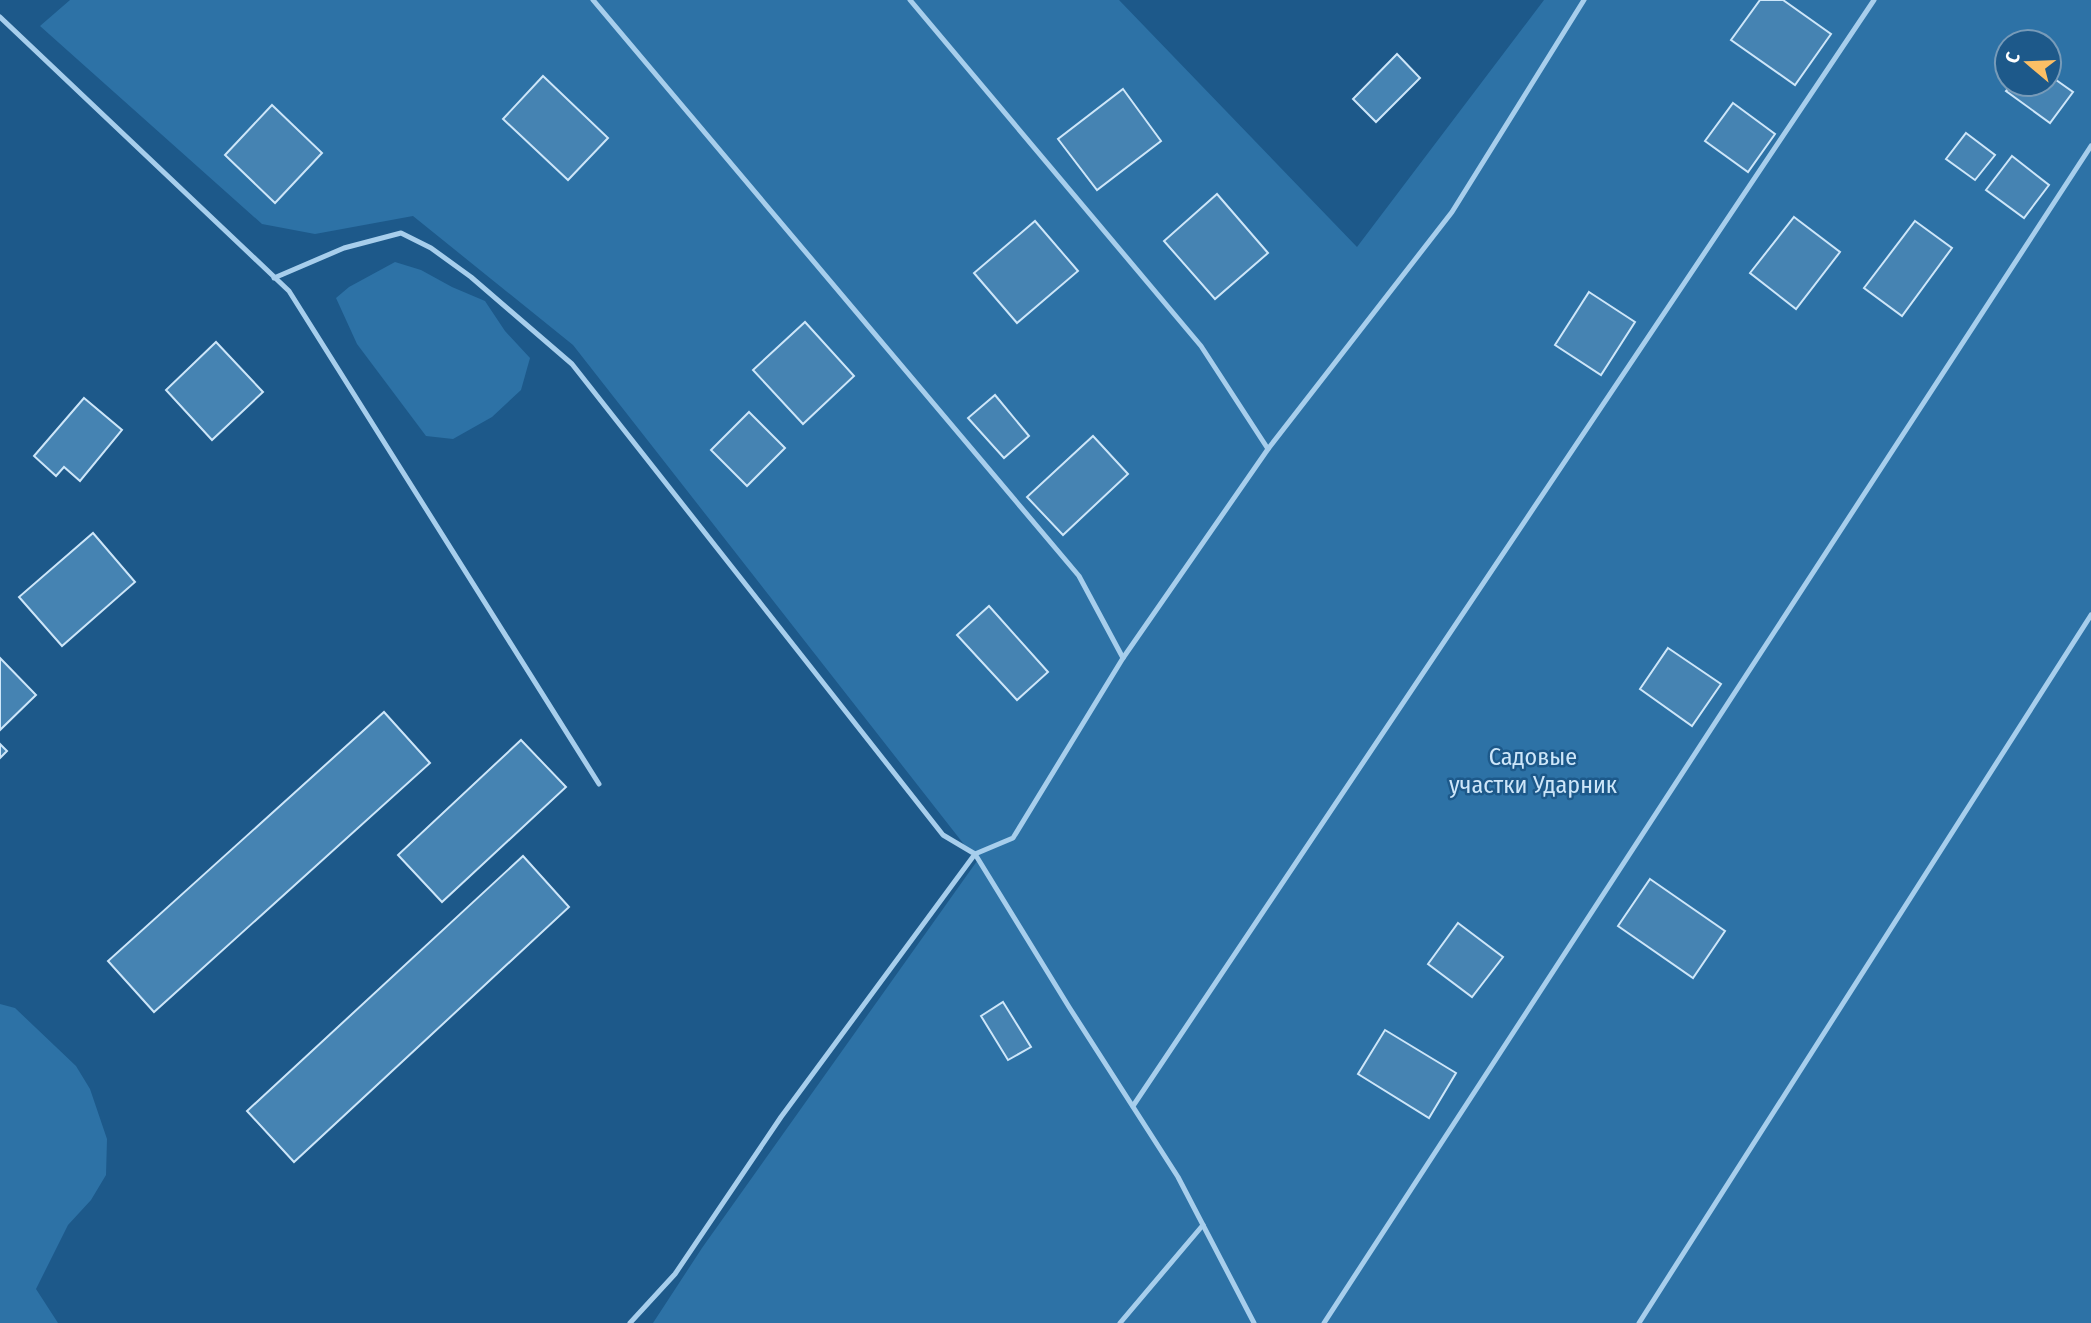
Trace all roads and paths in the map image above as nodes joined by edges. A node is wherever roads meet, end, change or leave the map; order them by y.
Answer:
1 (593, 0) edge
2 (910, 0) edge
3 (1584, 0) edge
4 (1874, 0) edge
5 (0, 18) edge
6 (2091, 146) edge
7 (274, 278) junction
8 (1268, 449) junction
9 (2091, 615) edge
10 (1123, 658) junction
11 (599, 784) dead end
12 (975, 853) junction
13 (1133, 1106) junction
14 (1203, 1225) junction
15 (630, 1323) edge
16 (1120, 1323) edge
17 (1254, 1323) edge
18 (1324, 1323) edge
19 (1639, 1323) edge

1 - 10 lane
2 - 8 lane
3 - 8 lane
4 - 13 lane
5 - 7 lane
6 - 18 lane
7 - 11 lane
7 - 12 lane
8 - 10 lane
9 - 19 lane
10 - 12 lane
12 - 13 lane
12 - 15 lane
13 - 14 lane
14 - 16 lane
14 - 17 lane

